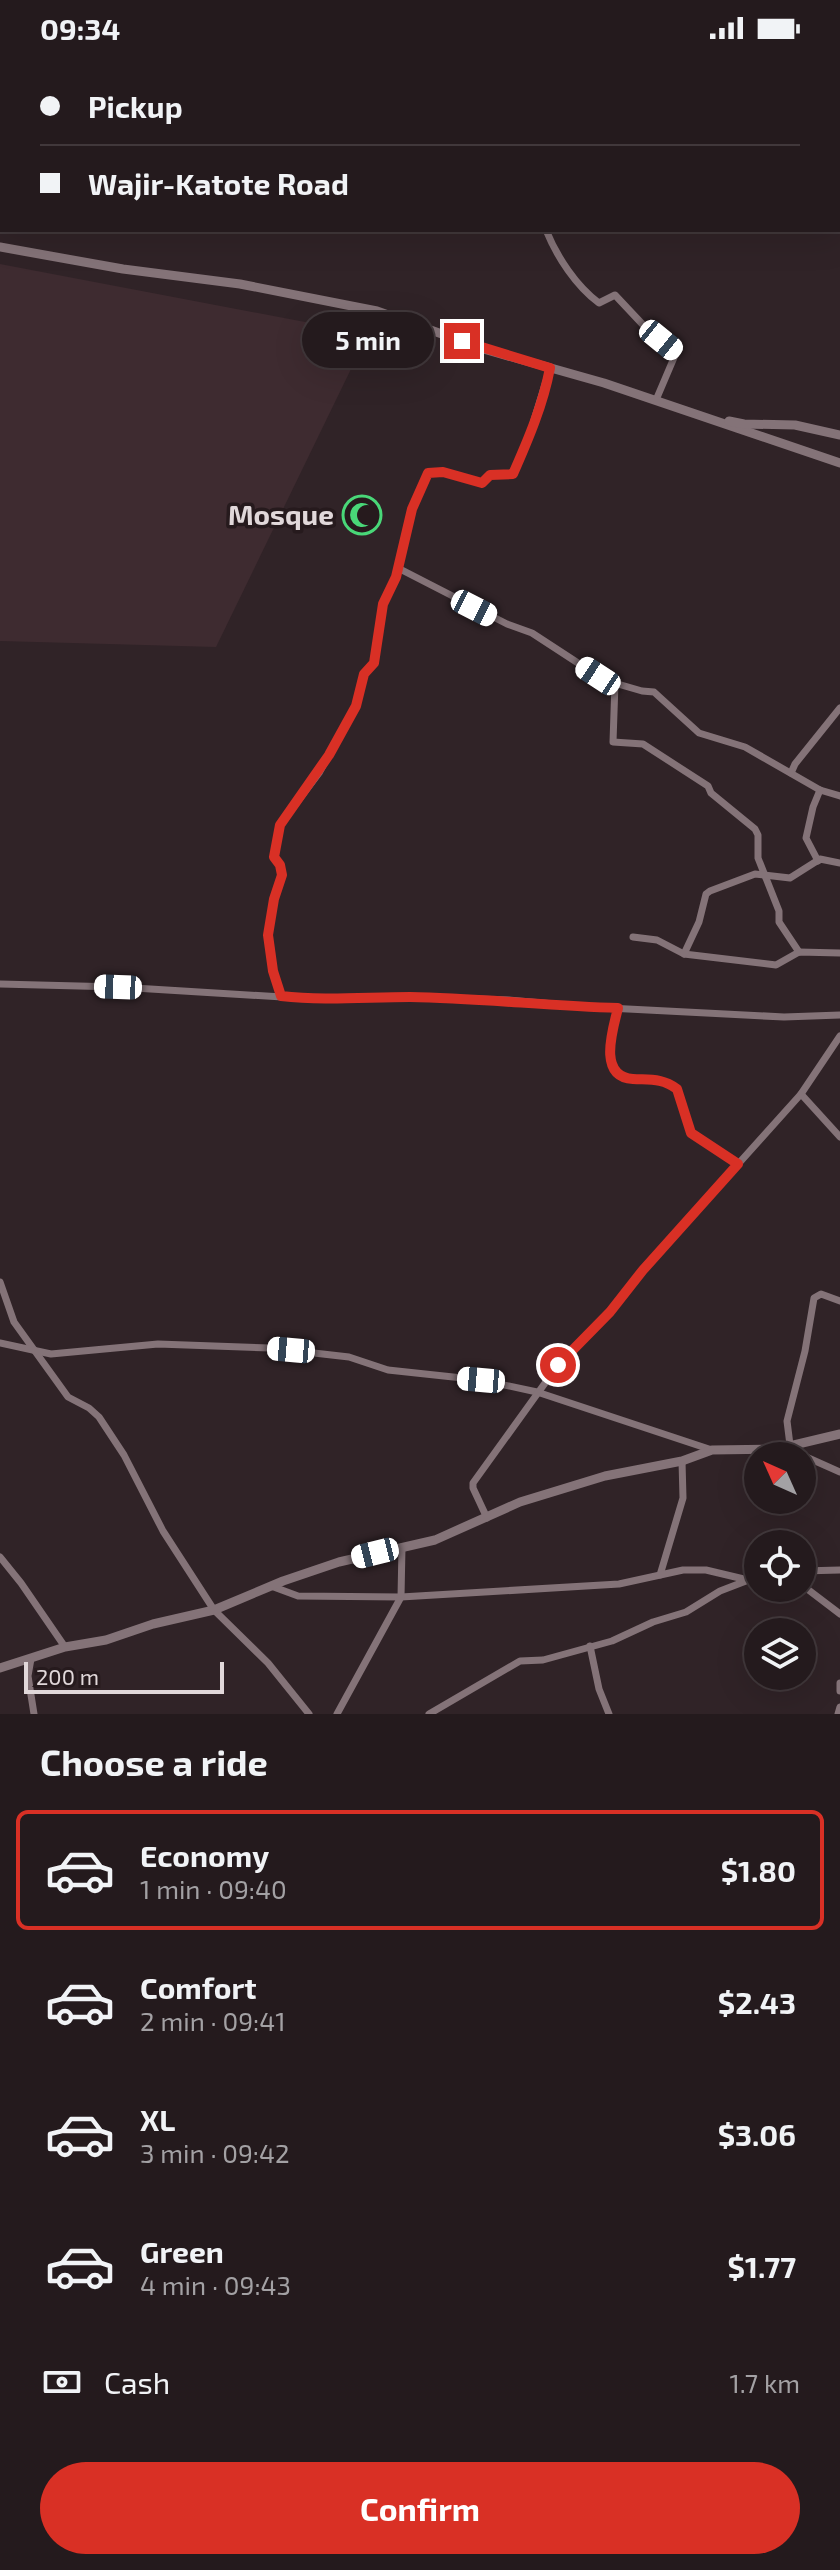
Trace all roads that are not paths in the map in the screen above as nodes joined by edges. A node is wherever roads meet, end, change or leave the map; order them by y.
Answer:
1 (547, 232) edge
2 (0, 247) edge
3 (550, 368) junction
4 (656, 400) junction
5 (695, 414) junction
6 (840, 435) edge
7 (840, 463) edge
8 (398, 568) junction
9 (615, 683) junction
10 (840, 708) edge
11 (791, 773) junction
12 (820, 790) junction
13 (840, 796) edge
14 (818, 861) junction
15 (840, 863) edge
16 (763, 874) junction
17 (633, 937) dead end
18 (799, 952) junction
19 (840, 953) edge
20 (684, 954) junction
21 (0, 984) edge
22 (281, 996) junction
23 (618, 1008) junction
24 (840, 1015) edge
25 (840, 1036) edge
26 (801, 1094) junction
27 (840, 1137) edge
28 (738, 1164) junction
29 (0, 1282) edge
30 (840, 1301) edge
31 (0, 1343) edge
32 (33, 1350) junction
33 (537, 1392) junction
34 (840, 1434) edge
35 (790, 1442) edge
36 (804, 1442) edge
37 (712, 1450) junction
38 (744, 1450) edge
39 (682, 1461) junction
40 (816, 1461) edge
41 (840, 1472) edge
42 (487, 1518) junction
43 (402, 1547) junction
44 (0, 1557) edge
45 (840, 1570) edge
46 (816, 1571) edge
47 (660, 1575) junction
48 (744, 1579) edge
49 (744, 1582) edge
50 (271, 1586) junction
51 (816, 1596) edge
52 (401, 1597) junction
53 (214, 1610) junction
54 (840, 1614) edge
55 (590, 1646) junction
56 (65, 1647) junction
57 (31, 1659) junction
58 (0, 1668) edge
59 (840, 1683) edge
60 (840, 1691) edge
61 (840, 1707) edge
62 (34, 1714) edge
63 (309, 1714) edge
64 (337, 1714) edge
65 (429, 1714) edge
66 (609, 1714) edge
67 (838, 1714) edge

1 - 4 street
2 - 3 street
3 - 4 street
3 - 8 street
4 - 5 street
5 - 6 street
5 - 7 street
8 - 9 street
8 - 22 street
9 - 11 street
9 - 16 street
10 - 11 street
11 - 12 street
12 - 13 street
12 - 14 street
14 - 15 street
14 - 16 street
16 - 18 street
16 - 20 street
17 - 20 street
18 - 19 street
18 - 20 street
21 - 22 street
22 - 23 street
23 - 24 street
23 - 28 street
25 - 26 street
26 - 27 street
26 - 28 street
28 - 33 street
29 - 32 street
30 - 35 street
31 - 32 street
32 - 33 street
32 - 53 street
33 - 37 street
33 - 42 street
34 - 36 street
37 - 38 street
37 - 39 street
39 - 42 street
39 - 47 street
40 - 41 street
42 - 43 street
43 - 50 street
43 - 52 street
44 - 56 street
45 - 46 street
47 - 48 street
47 - 52 street
49 - 55 street
50 - 52 street
50 - 53 street
51 - 54 street
52 - 64 street
53 - 56 street
53 - 63 street
55 - 65 street
55 - 66 street
56 - 57 street
57 - 58 street
57 - 62 street
59 - 60 street
61 - 67 street

